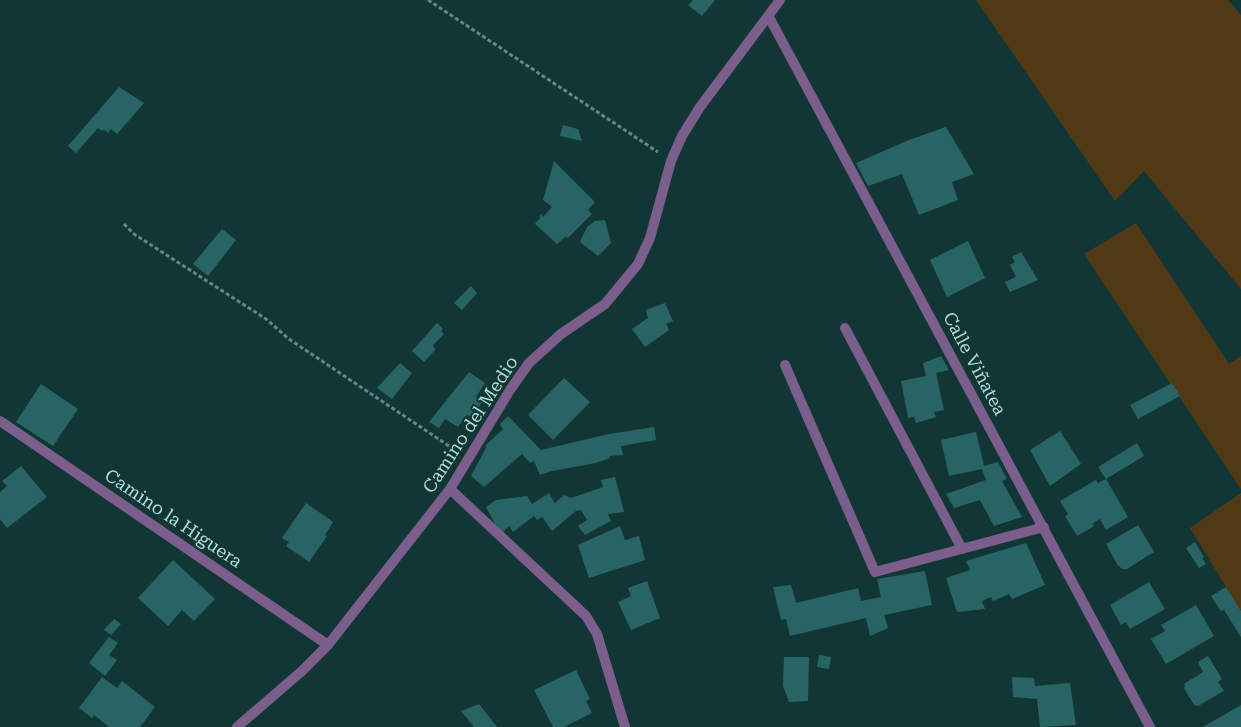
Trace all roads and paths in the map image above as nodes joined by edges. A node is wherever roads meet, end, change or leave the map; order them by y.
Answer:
1 (428, 0) edge
2 (780, 0) edge
3 (769, 17) junction
4 (671, 161) junction
5 (124, 224) dead end
6 (845, 328) dead end
7 (785, 365) dead end
8 (0, 421) edge
9 (468, 458) junction
10 (450, 489) junction
11 (1044, 527) junction
12 (962, 549) junction
13 (328, 645) junction
14 (237, 727) edge
15 (625, 727) edge
16 (1150, 727) edge

1 - 4 path
2 - 3 street, Camino del Medio
3 - 4 street, Camino del Medio
3 - 11 street, Calle Viñatea
4 - 9 street, Camino del Medio
5 - 9 path
6 - 12 street
7 - 12 street
8 - 13 street, Camino la Higuera
9 - 10 street, Camino del Medio
10 - 13 street, Camino del Medio
10 - 15 street
11 - 12 street
11 - 16 street, Calle Viñatea
13 - 14 street, Camino del Medio

